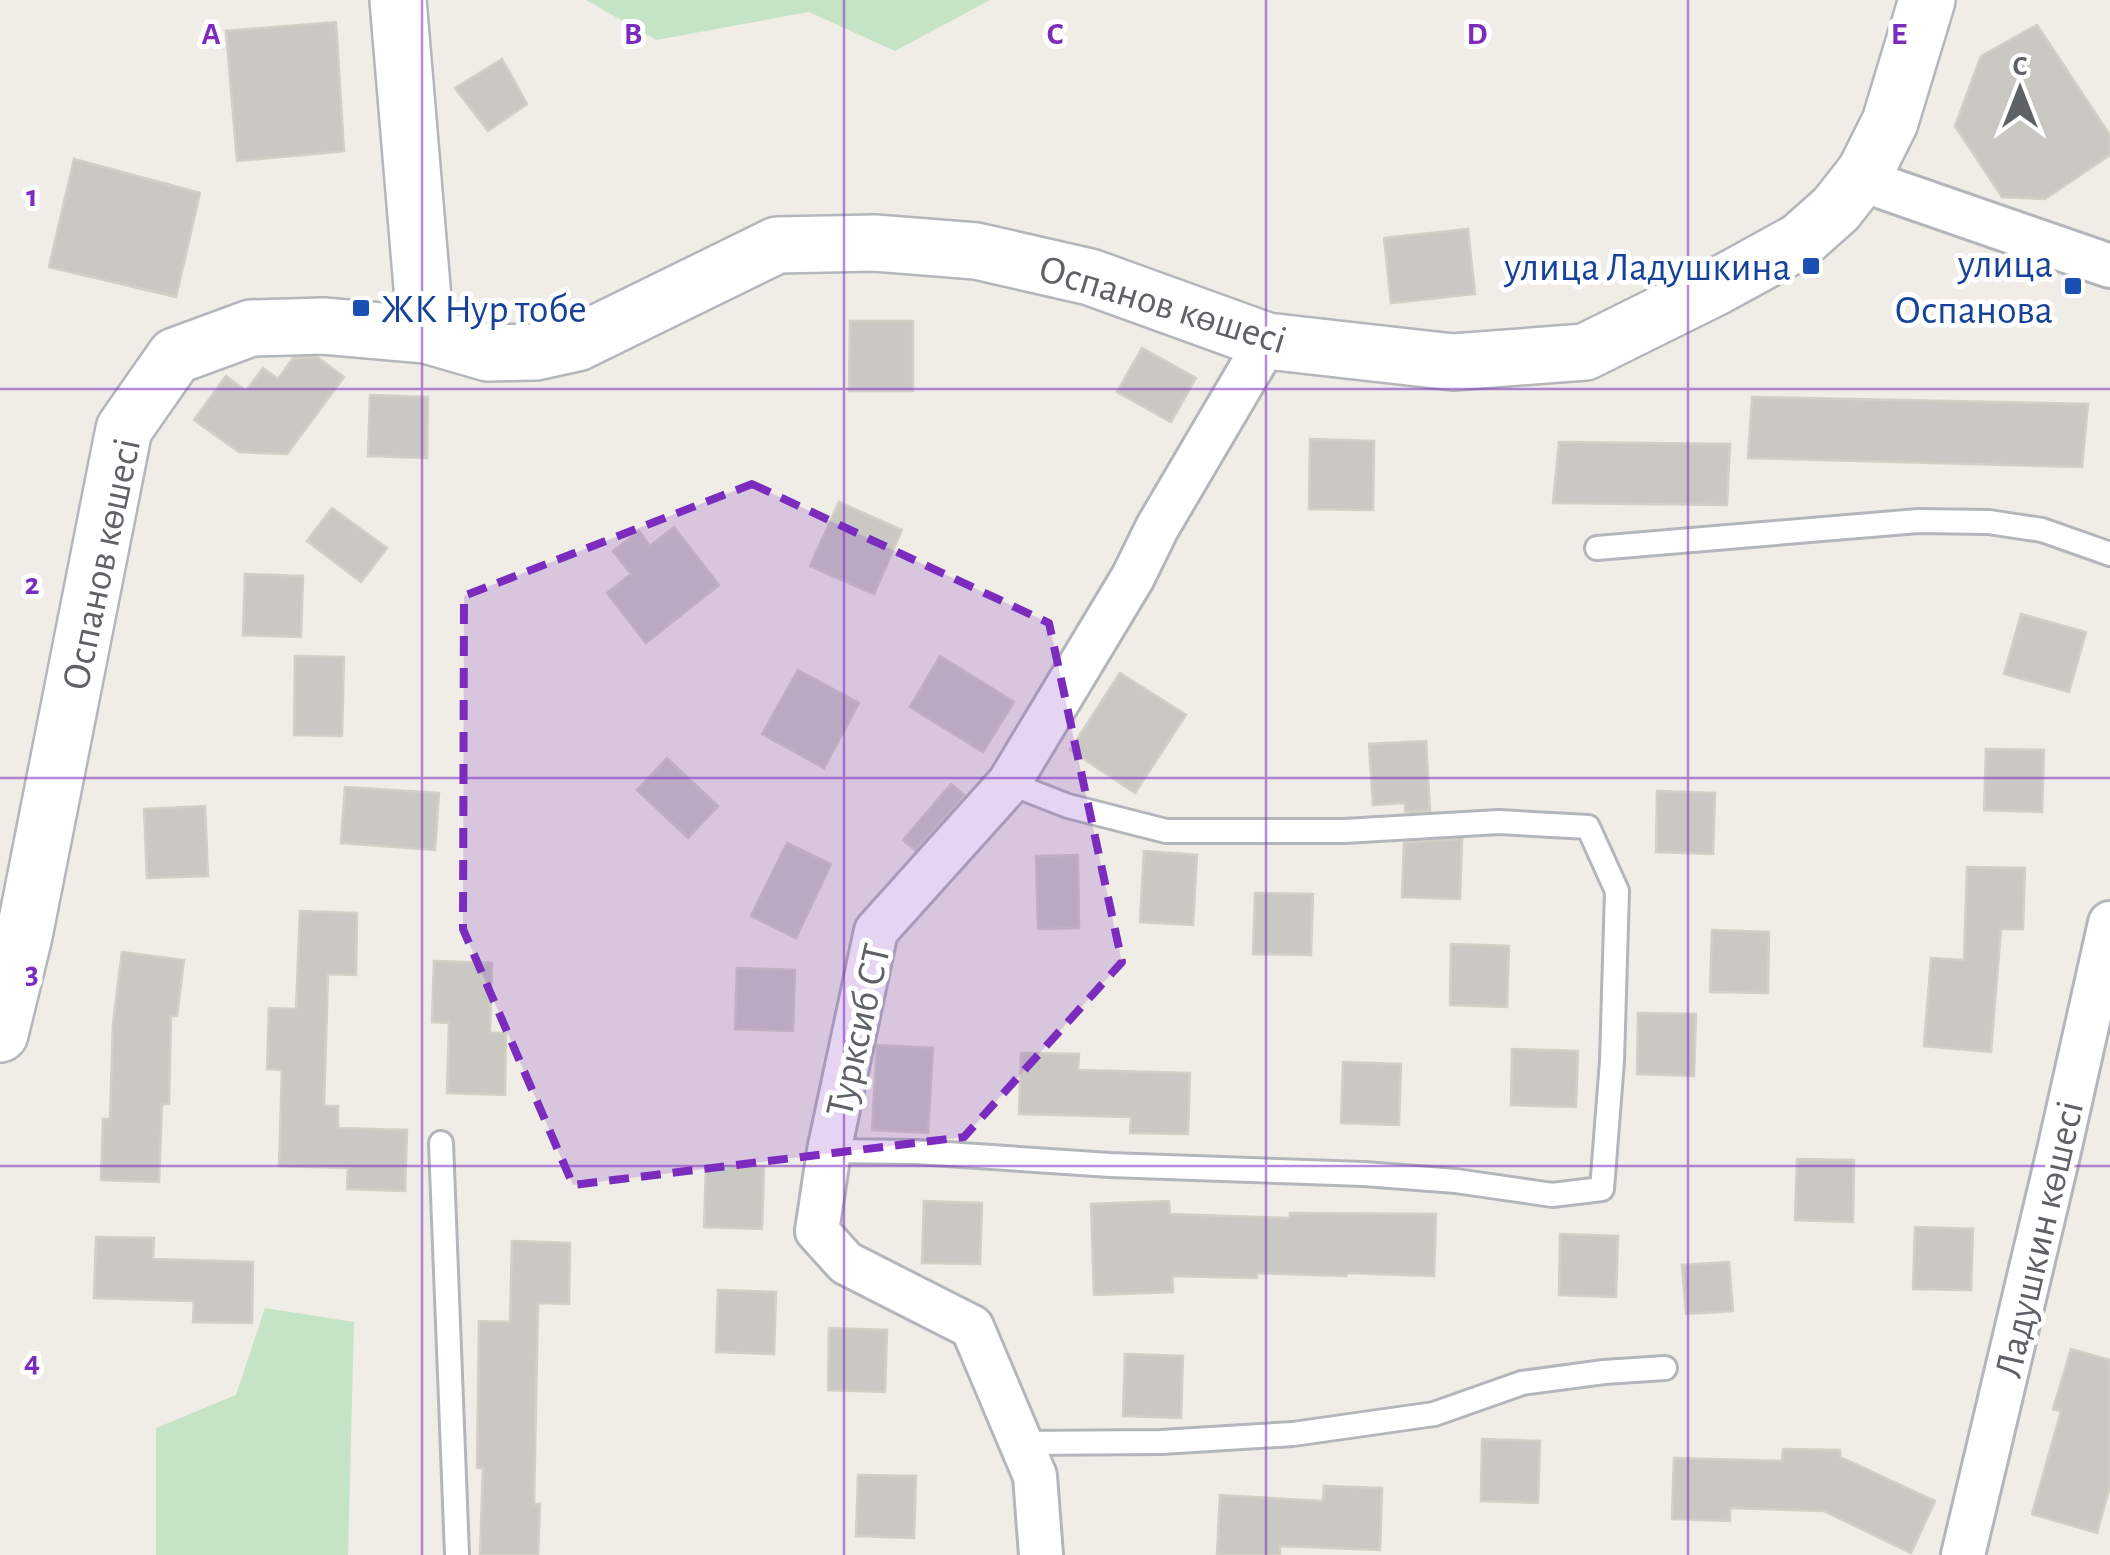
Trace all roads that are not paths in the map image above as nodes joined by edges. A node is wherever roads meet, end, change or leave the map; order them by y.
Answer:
1 (398, 0) edge
2 (1927, 0) edge
3 (1865, 172) junction
4 (2110, 266) edge
5 (426, 335) junction
6 (1267, 341) junction
7 (1597, 548) dead end
8 (2110, 554) edge
9 (1009, 783) junction
10 (2110, 923) edge
11 (0, 1034) edge
12 (441, 1143) dead end
13 (829, 1151) junction
14 (1665, 1368) dead end
15 (1022, 1443) junction
16 (457, 1555) edge
17 (1041, 1555) edge
18 (1963, 1555) edge

1 - 5 street
2 - 3 street, Оспанов көшесі
3 - 4 street
3 - 6 street, Оспанов көшесі
5 - 6 street, Оспанов көшесі
5 - 11 street, Оспанов көшесі
6 - 9 street, Турксиб СТ
7 - 8 lane
9 - 13 street, Турксиб СТ
9 - 13 lane
10 - 18 street, Ладушкин көшесі
12 - 16 lane
13 - 15 street, Турксиб СТ
14 - 15 lane
15 - 17 street, Турксиб СТ

